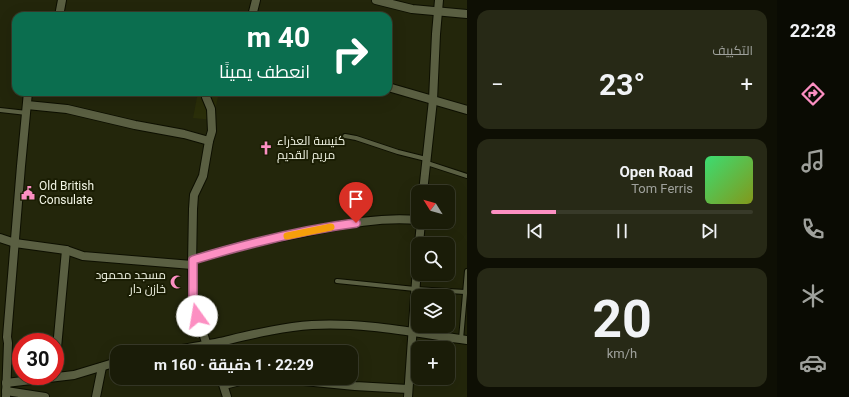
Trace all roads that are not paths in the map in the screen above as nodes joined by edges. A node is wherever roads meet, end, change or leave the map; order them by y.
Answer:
1 (62, 0) edge
2 (256, 0) edge
3 (376, 0) edge
4 (440, 0) edge
5 (60, 12) edge
6 (253, 12) edge
7 (438, 12) junction
8 (467, 14) edge
9 (392, 88) edge
10 (28, 96) edge
11 (206, 96) edge
12 (433, 100) junction
13 (27, 109) junction
14 (0, 110) edge
15 (467, 110) edge
16 (345, 136) dead end
17 (209, 141) junction
18 (427, 161) junction
19 (467, 176) edge
20 (424, 185) edge
21 (411, 220) edge
22 (0, 238) edge
23 (15, 243) junction
24 (66, 250) junction
25 (192, 262) junction
26 (467, 271) edge
27 (337, 281) dead end
28 (416, 281) edge
29 (415, 289) joint
30 (455, 291) edge
31 (465, 292) junction
32 (411, 331) edge
33 (58, 333) edge
34 (412, 333) edge
35 (424, 333) edge
36 (464, 340) edge
37 (207, 345) edge
38 (222, 345) edge
39 (110, 364) edge
40 (102, 367) junction
41 (64, 376) edge
42 (20, 385) edge
43 (223, 385) edge
44 (345, 385) edge
45 (6, 390) edge
46 (408, 393) edge
47 (45, 397) edge
48 (96, 397) edge
49 (227, 397) edge

1 - 5 street
2 - 6 street
3 - 7 street
4 - 7 street
7 - 8 street
7 - 12 street
9 - 12 street
10 - 13 street
11 - 17 street
12 - 15 street
12 - 18 street
13 - 14 lane
13 - 17 street
13 - 23 street
16 - 18 lane
17 - 25 street
18 - 19 lane
18 - 20 street
21 - 25 street
22 - 23 street
23 - 24 street
23 - 45 street
24 - 25 street
24 - 33 street
25 - 37 street
26 - 31 lane
27 - 29 lane
28 - 29 street
30 - 31 lane
31 - 36 lane
32 - 38 street
34 - 46 street
35 - 36 street
39 - 40 street
40 - 41 street
40 - 48 street
42 - 45 street
43 - 49 street
44 - 46 street
45 - 47 street

